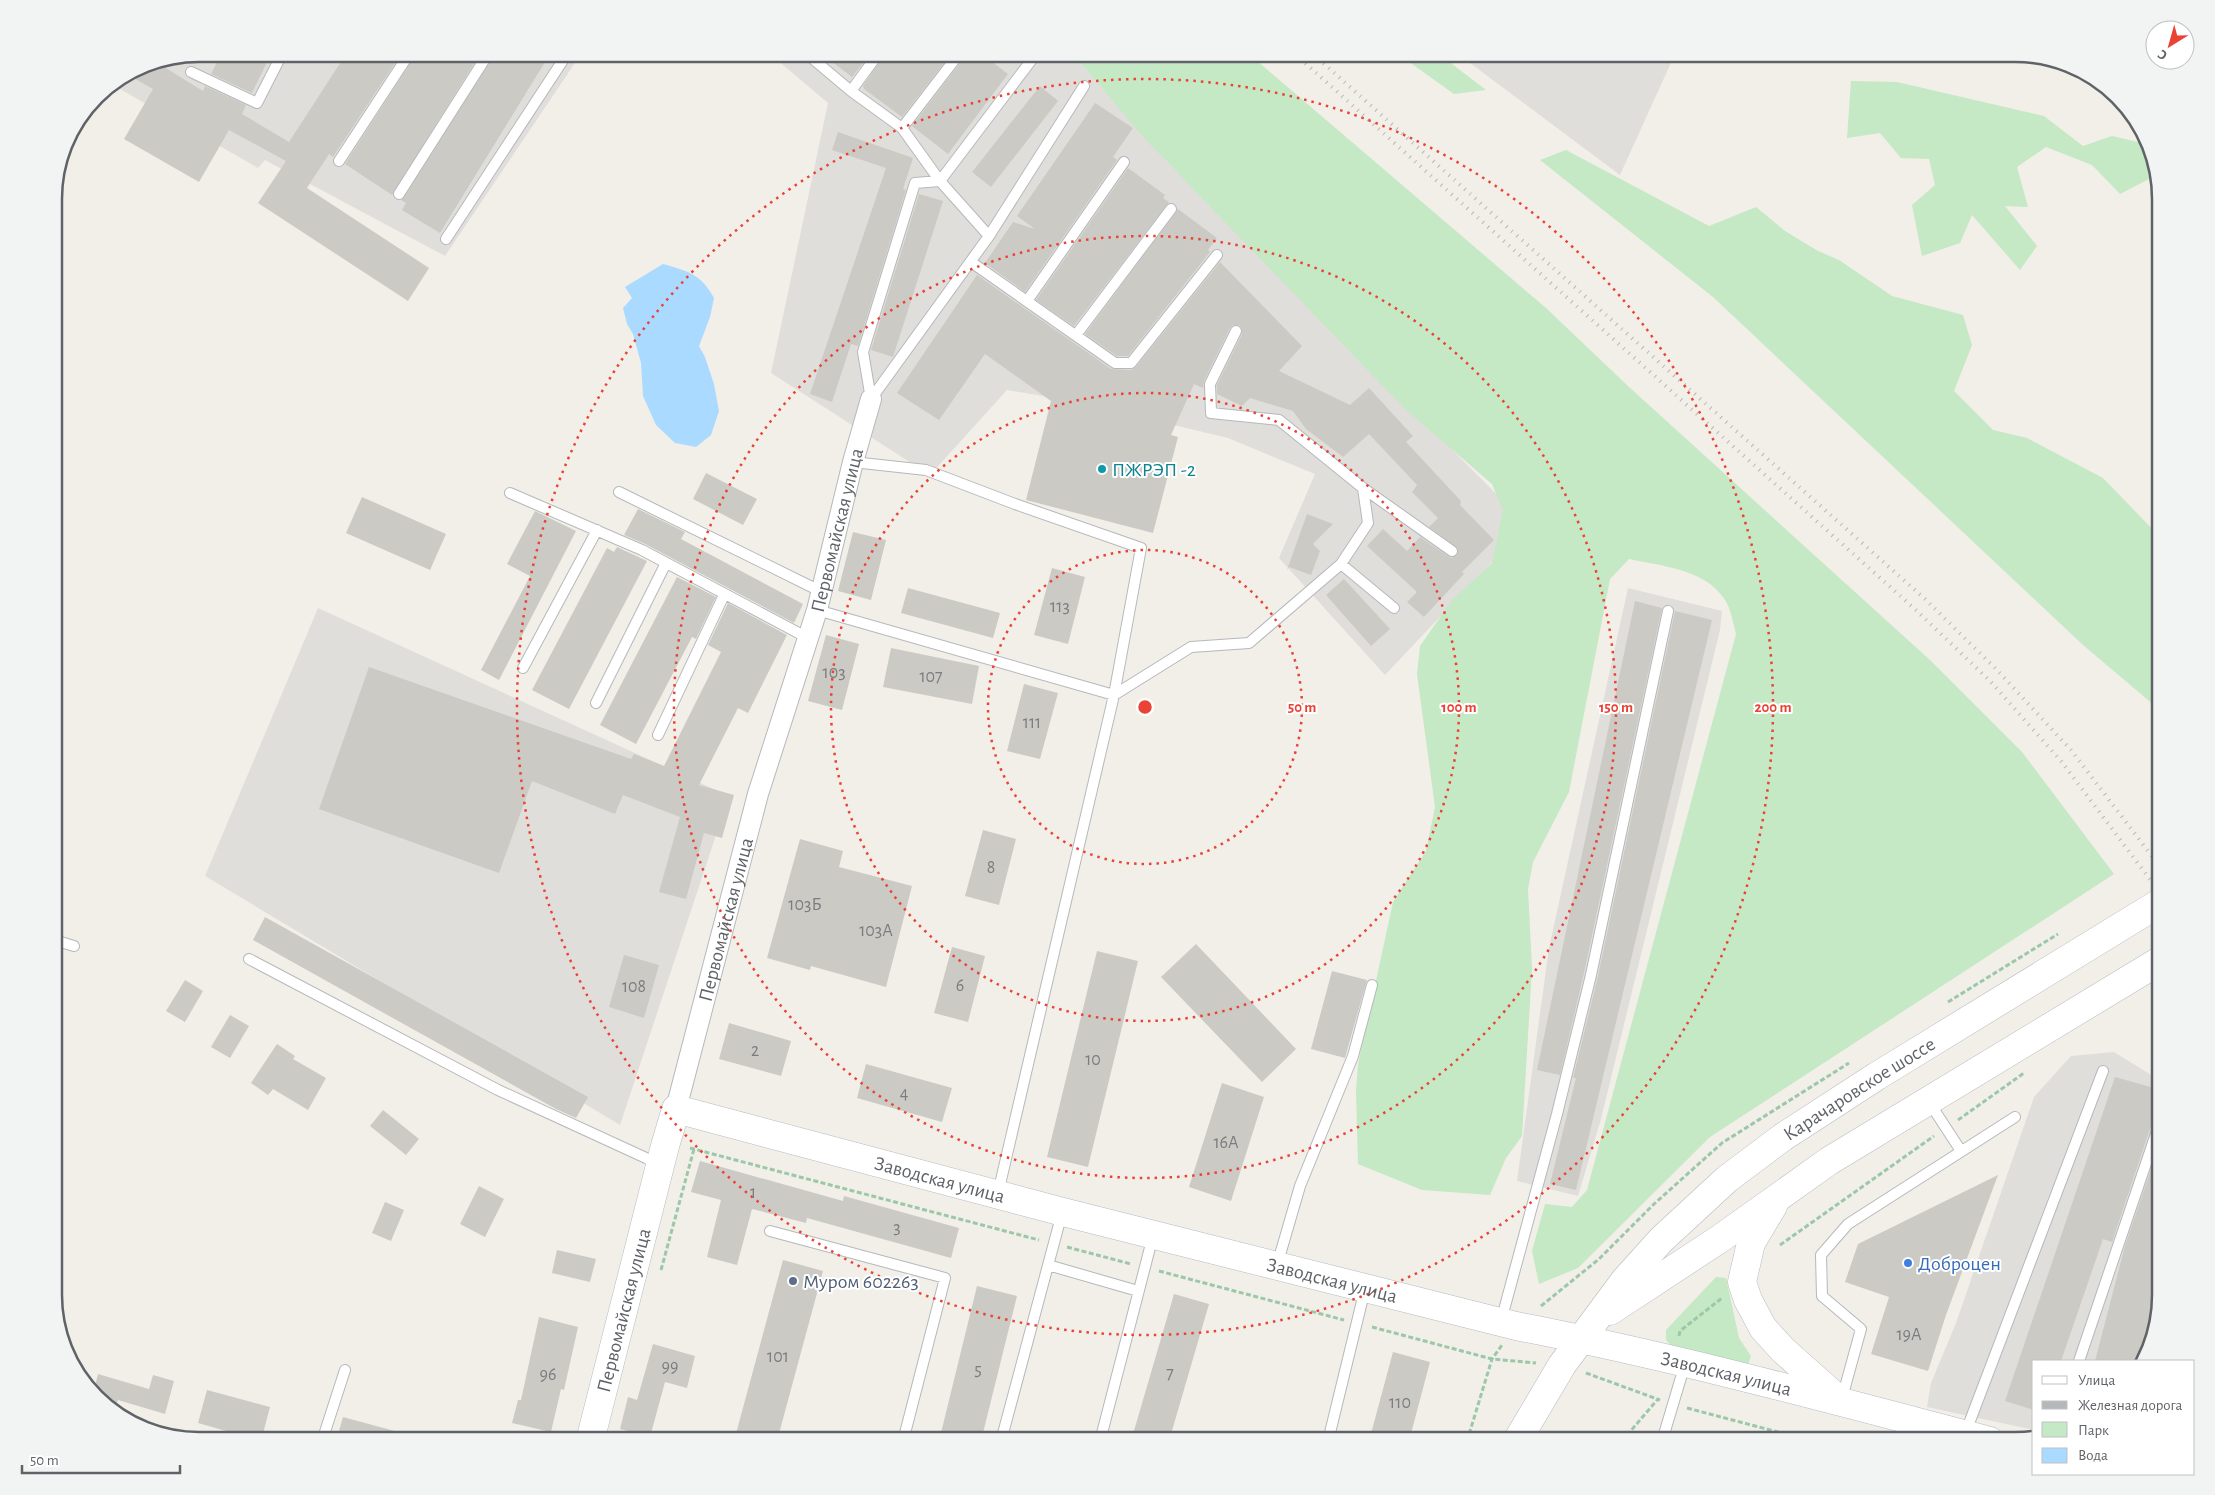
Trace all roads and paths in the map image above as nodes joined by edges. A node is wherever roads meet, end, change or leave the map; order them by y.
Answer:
1 (277, 63) edge
2 (403, 63) edge
3 (482, 63) edge
4 (561, 63) edge
5 (818, 63) edge
6 (871, 63) edge
7 (952, 63) edge
8 (1029, 63) edge
9 (191, 72) dead end
10 (1084, 86) dead end
11 (851, 91) junction
12 (902, 128) junction
13 (339, 162) dead end
14 (1124, 162) dead end
15 (940, 181) junction
16 (399, 194) dead end
17 (1171, 209) dead end
18 (989, 236) junction
19 (446, 239) dead end
20 (1217, 255) dead end
21 (971, 262) junction
22 (1027, 301) junction
23 (1236, 331) dead end
24 (1076, 335) junction
25 (871, 399) junction
26 (853, 462) junction
27 (1363, 488) junction
28 (619, 492) dead end
29 (510, 493) dead end
30 (597, 530) junction
31 (1452, 551) dead end
32 (666, 563) junction
33 (1341, 564) junction
34 (724, 595) junction
35 (819, 600) junction
36 (1394, 608) dead end
37 (1668, 611) dead end
38 (808, 638) junction
39 (523, 668) dead end
40 (1114, 695) junction
41 (596, 703) dead end
42 (658, 735) dead end
43 (2152, 907) edge
44 (63, 943) edge
45 (74, 946) dead end
46 (249, 959) dead end
47 (2152, 966) edge
48 (1372, 985) dead end
49 (2027, 1071) dead end
50 (2102, 1071) dead end
51 (1928, 1101) junction
52 (676, 1109) junction
53 (2015, 1117) dead end
54 (1946, 1128) junction
55 (2152, 1145) edge
56 (1961, 1151) junction
57 (662, 1156) junction
58 (1782, 1193) junction
59 (998, 1194) junction
60 (1063, 1212) junction
61 (770, 1231) dead end
62 (1154, 1235) junction
63 (1661, 1240) junction
64 (1053, 1244) junction
65 (1778, 1245) dead end
66 (1048, 1265) junction
67 (1277, 1266) junction
68 (1677, 1267) junction
69 (1144, 1268) junction
70 (1742, 1282) junction
71 (1365, 1288) junction
72 (1138, 1291) junction
73 (1500, 1322) junction
74 (1357, 1324) junction
75 (1587, 1330) junction
76 (2079, 1360) edge
77 (1679, 1362) junction
78 (1562, 1364) junction
79 (345, 1370) dead end
80 (1658, 1400) junction
81 (1841, 1402) junction
82 (1673, 1404) junction
83 (325, 1432) edge
84 (592, 1432) edge
85 (905, 1432) edge
86 (1003, 1432) edge
87 (1102, 1432) edge
88 (1330, 1432) edge
89 (1521, 1432) edge
90 (1630, 1432) edge
91 (1665, 1432) edge
92 (1778, 1432) edge
93 (1955, 1432) edge
94 (1980, 1432) edge

1 - 9 lane
2 - 13 lane
3 - 16 lane
4 - 19 lane
5 - 11 lane
6 - 11 lane
7 - 12 lane
8 - 15 lane
10 - 18 lane
11 - 12 lane
12 - 15 lane
14 - 22 lane
15 - 18 lane
15 - 25 lane
17 - 24 lane
18 - 21 lane
20 - 24 lane
21 - 22 lane
21 - 25 lane
22 - 24 lane
23 - 27 lane
25 - 26 street, Первомайская улица
26 - 35 street, Первомайская улица
26 - 40 lane
27 - 31 lane
27 - 33 lane
28 - 35 lane
29 - 30 lane
30 - 32 lane
30 - 39 lane
32 - 34 lane
32 - 41 lane
33 - 36 lane
33 - 40 lane
34 - 38 lane
34 - 42 lane
35 - 38 street, Первомайская улица
35 - 40 lane
37 - 73 lane
38 - 52 street, Первомайская улица
40 - 59 lane
43 - 63 street, Карачаровское шоссе
44 - 45 lane
46 - 57 lane
47 - 51 street
48 - 67 lane
49 - 54 path
50 - 94 lane
51 - 54 lane
51 - 58 street
52 - 57 street, Первомайская улица
52 - 59 street, Заводская улица
53 - 56 lane
54 - 56 lane
54 - 65 path
55 - 76 lane
56 - 81 lane
57 - 64 path
57 - 84 street, Первомайская улица
58 - 68 street
58 - 70 street
59 - 60 street, Заводская улица
60 - 62 street, Заводская улица
60 - 64 lane
61 - 85 lane
62 - 67 street, Заводская улица
62 - 69 lane
63 - 68 street
63 - 75 street, Карачаровское шоссе
64 - 66 lane
64 - 69 path
66 - 72 lane
66 - 86 lane
67 - 71 street, Заводская улица
68 - 75 street
69 - 72 lane
69 - 74 path
70 - 77 path
70 - 81 street
71 - 73 street, Заводская улица
71 - 74 lane
72 - 87 lane
73 - 75 street, Заводская улица
74 - 78 path
74 - 88 lane
75 - 77 street, Заводская улица
75 - 78 street, Карачаровское шоссе
77 - 80 path
77 - 81 street, Заводская улица
77 - 82 lane
78 - 80 path
78 - 89 street, Карачаровское шоссе
79 - 83 lane
80 - 82 path
80 - 90 path
81 - 93 street, Заводская улица
82 - 91 lane
82 - 92 path

